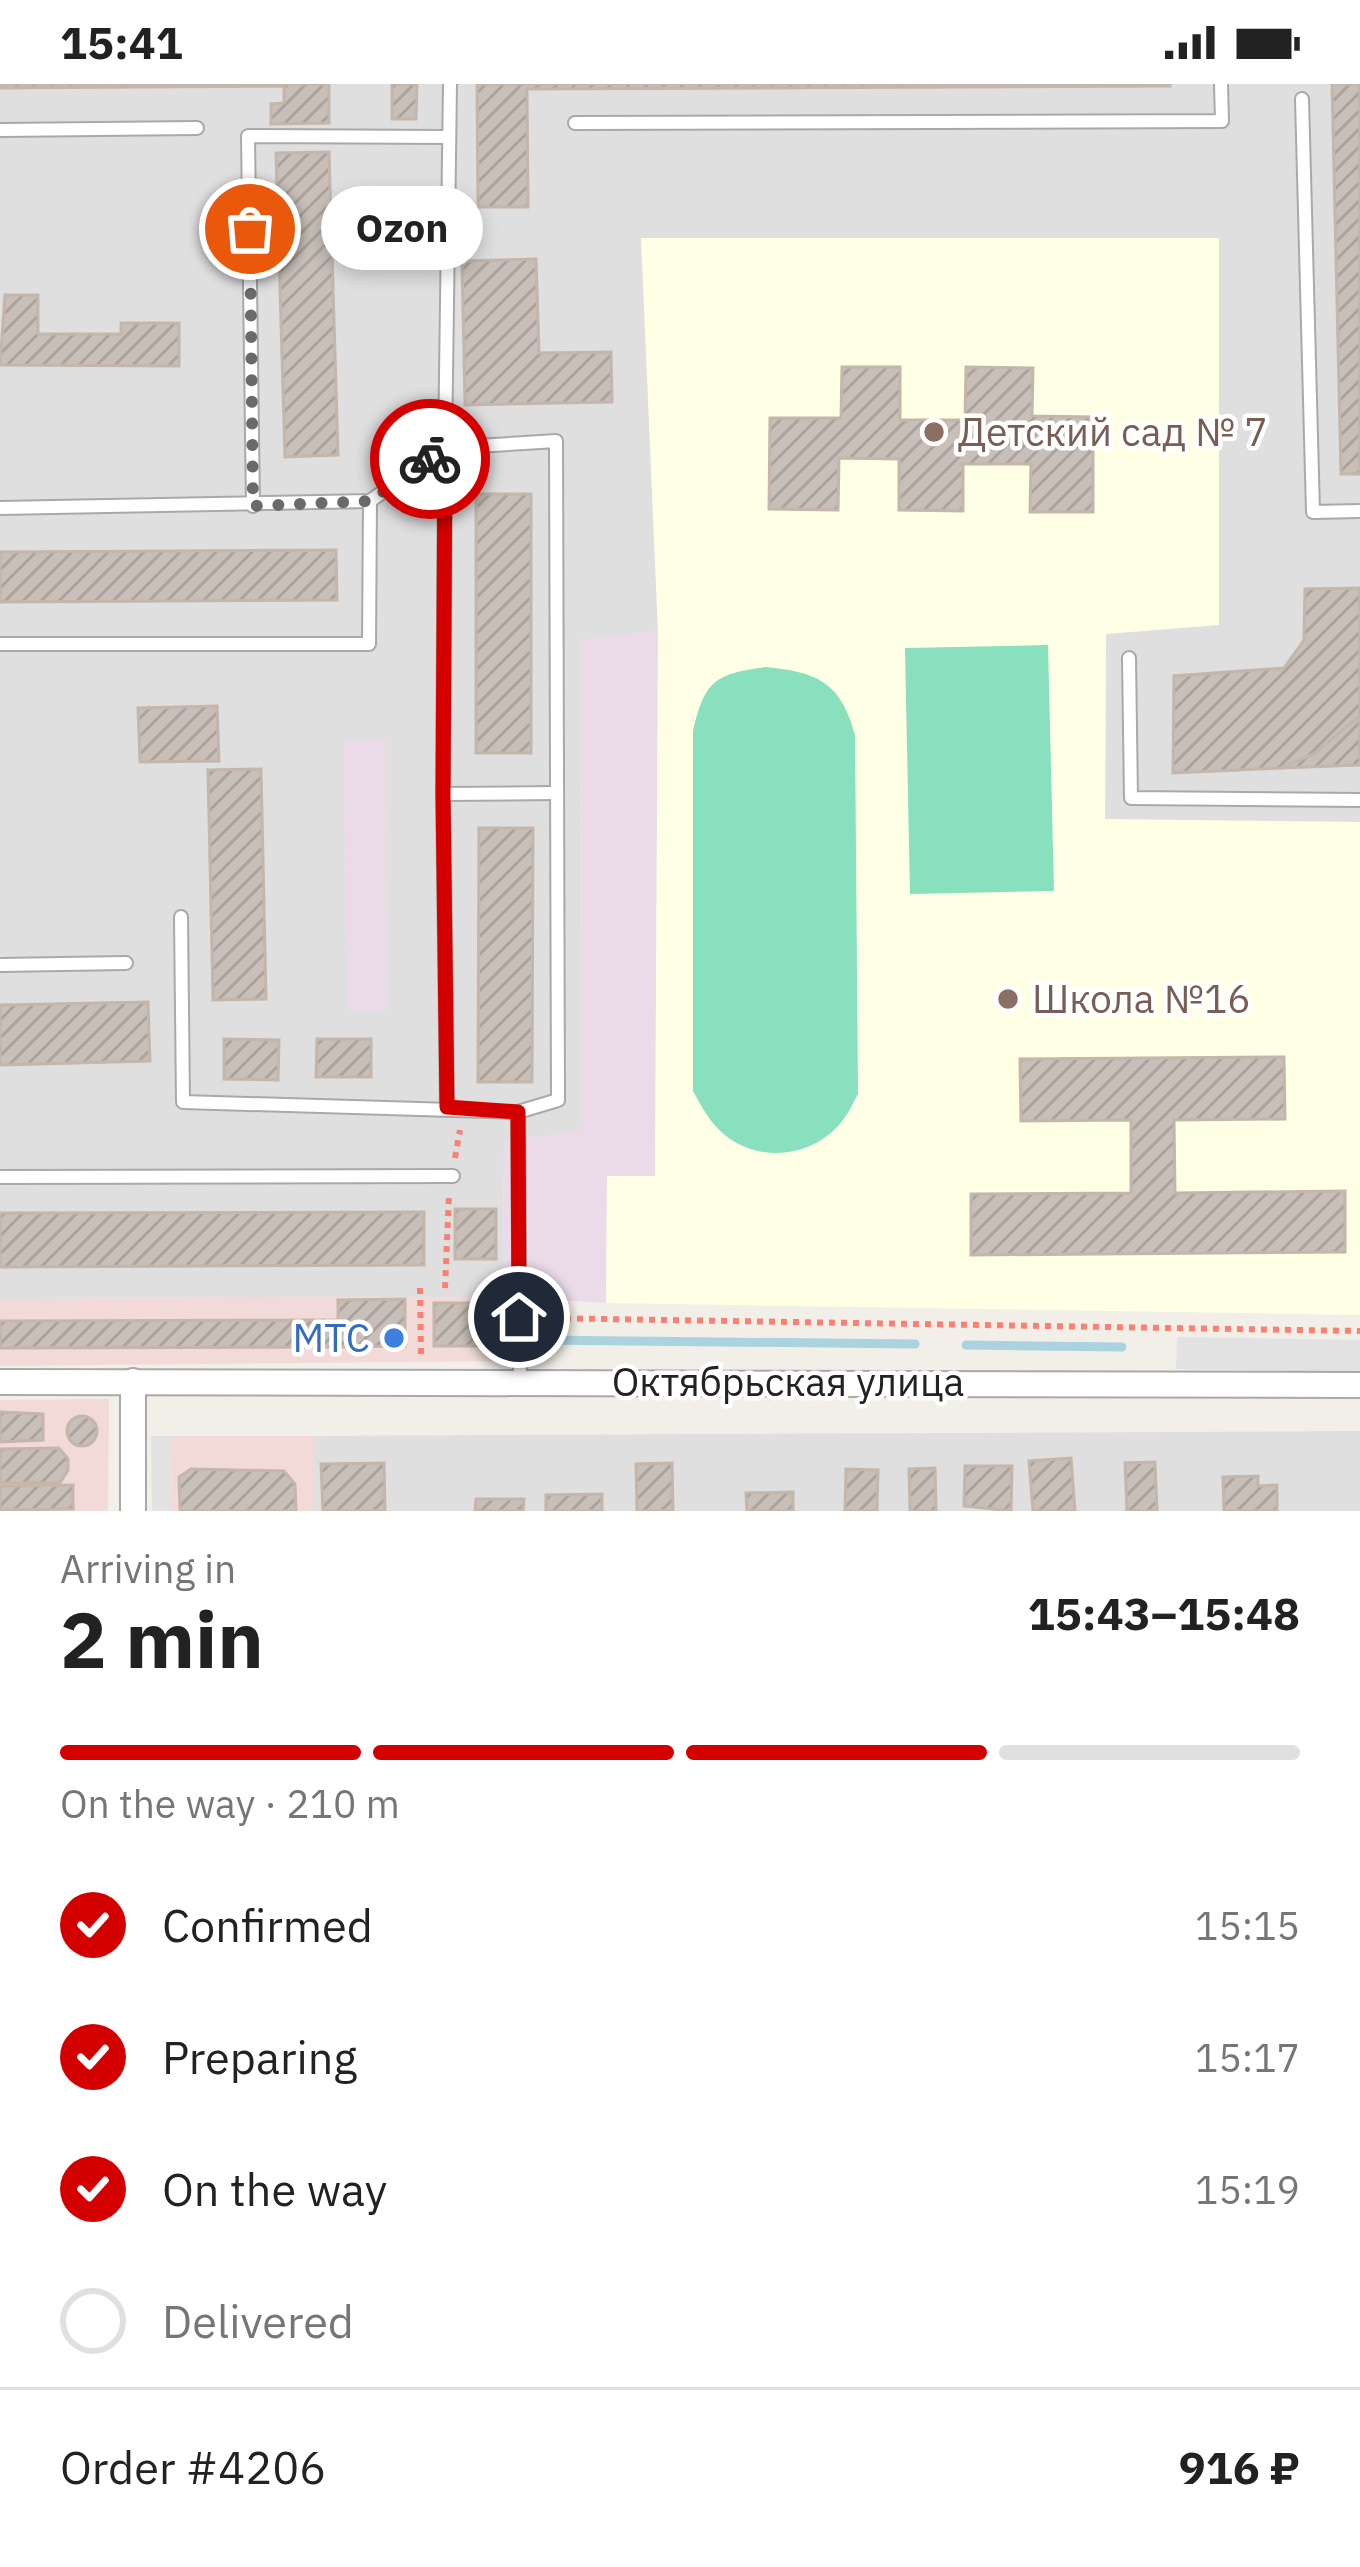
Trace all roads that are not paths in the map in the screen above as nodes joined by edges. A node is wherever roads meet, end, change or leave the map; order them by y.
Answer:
1 (450, 84) edge
2 (1221, 84) edge
3 (1302, 99) dead end
4 (575, 123) dead end
5 (196, 128) dead end
6 (0, 130) edge
7 (448, 137) junction
8 (445, 448) junction
9 (370, 501) junction
10 (253, 506) junction
11 (0, 508) edge
12 (1360, 511) edge
13 (0, 644) edge
14 (1129, 658) dead end
15 (557, 793) junction
16 (443, 794) junction
17 (1360, 800) edge
18 (181, 917) dead end
19 (126, 963) dead end
20 (0, 965) edge
21 (447, 1107) junction
22 (518, 1112) junction
23 (453, 1176) dead end
24 (0, 1178) edge
25 (133, 1381) junction
26 (520, 1381) junction
27 (0, 1382) edge
28 (1360, 1385) edge
29 (133, 1511) edge

1 - 7 lane
2 - 4 lane
3 - 12 lane
5 - 6 lane
7 - 8 lane
7 - 10 lane
8 - 9 lane
8 - 15 lane
8 - 16 lane
9 - 10 lane
9 - 13 lane
10 - 11 lane
14 - 17 lane
15 - 16 lane
15 - 22 lane
16 - 21 lane
18 - 21 lane
19 - 20 lane
21 - 22 lane
22 - 26 lane
23 - 24 lane
25 - 26 street, Октябрьская улица
25 - 27 street, Октябрьская улица
25 - 29 street
26 - 28 street, Октябрьская улица

